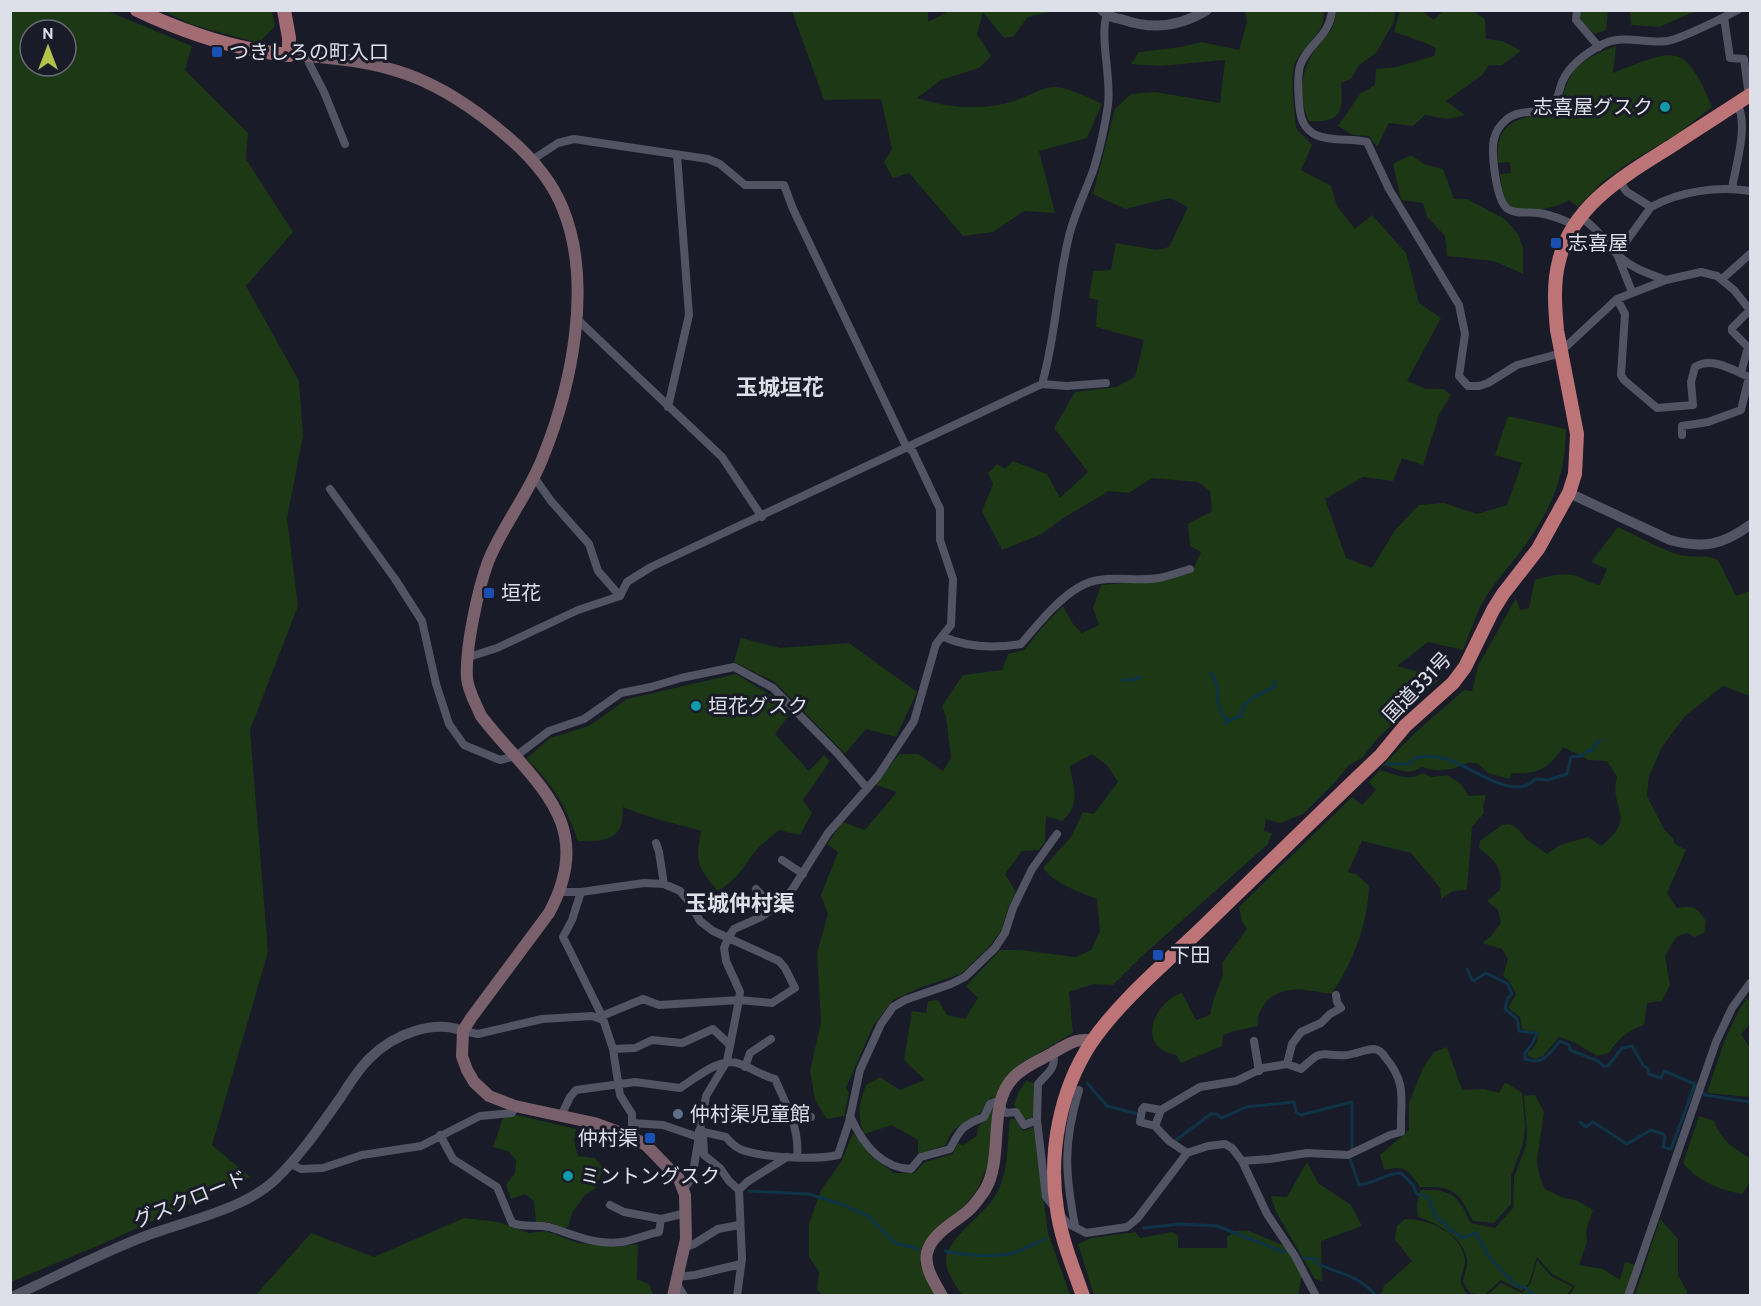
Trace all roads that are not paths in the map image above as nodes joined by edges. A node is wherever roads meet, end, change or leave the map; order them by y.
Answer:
1 (137, 10) edge
2 (284, 10) edge
3 (1207, 10) edge
4 (1332, 10) edge
5 (1738, 10) edge
6 (1574, 11) edge
7 (1106, 12) edge
8 (1724, 17) junction
9 (1599, 47) junction
10 (289, 55) junction
11 (308, 56) junction
12 (1750, 95) edge
13 (1737, 104) junction
14 (345, 144) dead end
15 (677, 155) junction
16 (532, 160) junction
17 (1618, 180) junction
18 (1732, 188) junction
19 (1750, 191) edge
20 (1651, 207) junction
21 (1577, 221) junction
22 (1617, 254) junction
23 (1750, 254) edge
24 (1722, 279) junction
25 (1666, 280) junction
26 (1632, 292) junction
27 (1617, 299) junction
28 (1750, 310) edge
29 (578, 320) junction
30 (1562, 351) junction
31 (1741, 373) junction
32 (1106, 383) dead end
33 (1042, 384) junction
34 (668, 407) junction
35 (1682, 435) dead end
36 (906, 447) junction
37 (534, 477) junction
38 (330, 489) dead end
39 (1569, 493) junction
40 (762, 517) junction
41 (1750, 525) edge
42 (1190, 569) dead end
43 (620, 596) junction
44 (944, 637) junction
45 (469, 657) junction
46 (516, 756) junction
47 (867, 788) junction
48 (1057, 834) dead end
49 (656, 843) dead end
50 (782, 860) dead end
51 (803, 874) junction
52 (664, 884) junction
53 (756, 889) dead end
54 (560, 892) junction
55 (581, 892) junction
56 (774, 908) junction
57 (728, 938) junction
58 (1750, 983) edge
59 (1336, 995) dead end
60 (739, 1000) junction
61 (603, 1018) junction
62 (463, 1031) junction
63 (771, 1039) dead end
64 (1092, 1041) junction
65 (1254, 1041) dead end
66 (730, 1045) junction
67 (613, 1049) junction
68 (1053, 1053) junction
69 (727, 1061) junction
70 (1287, 1064) junction
71 (745, 1066) junction
72 (1258, 1071) junction
73 (619, 1084) junction
74 (1079, 1090) dead end
75 (515, 1106) junction
76 (1000, 1106) junction
77 (1161, 1110) junction
78 (791, 1115) junction
79 (561, 1116) junction
80 (850, 1116) junction
81 (811, 1117) dead end
82 (1037, 1120) junction
83 (632, 1123) junction
84 (1155, 1126) junction
85 (700, 1133) junction
86 (441, 1135) junction
87 (632, 1137) junction
88 (1187, 1153) junction
89 (792, 1157) junction
90 (1242, 1161) junction
91 (291, 1164) junction
92 (684, 1189) junction
93 (739, 1190) junction
94 (610, 1205) dead end
95 (686, 1213) junction
96 (661, 1219) junction
97 (739, 1225) junction
98 (1075, 1226) junction
99 (684, 1248) junction
100 (741, 1264) junction
101 (676, 1280) junction
102 (14, 1296) edge
103 (673, 1296) edge
104 (684, 1296) edge
105 (737, 1296) edge
106 (942, 1296) edge
107 (1083, 1296) edge
108 (1316, 1296) edge
109 (1628, 1296) edge

1 - 10 main road
2 - 10 main road
3 - 7 street
4 - 30 street
5 - 8 street
6 - 9 street
7 - 33 street
8 - 9 street
8 - 12 street
9 - 21 street
10 - 11 main road
11 - 14 street
11 - 16 main road
12 - 13 highway, 国道331号
13 - 17 highway, 国道331号
13 - 18 street
15 - 16 street
15 - 34 street
15 - 36 street
16 - 29 main road
17 - 20 street
17 - 21 highway, 国道331号
18 - 19 street
18 - 20 street
20 - 22 street
21 - 22 street
21 - 30 highway, 国道331号
22 - 25 street
22 - 26 street
23 - 24 street
24 - 25 street
24 - 28 street
25 - 26 street
26 - 27 street
27 - 30 street
27 - 31 street
28 - 31 street
29 - 34 street
29 - 37 main road
30 - 39 highway, 国道331号
31 - 35 street
32 - 33 street
33 - 36 street
34 - 40 street
36 - 40 street
36 - 44 street
37 - 43 street
37 - 45 main road
38 - 46 street
39 - 41 street
39 - 64 highway, 国道331号
40 - 43 street
42 - 44 street
43 - 45 street
44 - 47 street
45 - 46 main road
46 - 47 street
46 - 54 main road
47 - 51 street
48 - 80 street
49 - 52 street
50 - 51 street
51 - 56 street
52 - 55 street
52 - 57 street
53 - 56 street
54 - 55 street
54 - 62 main road
55 - 61 street
56 - 57 street
57 - 60 street
57 - 60 street
58 - 109 street
59 - 70 street
60 - 61 street
60 - 66 street
61 - 62 street
61 - 67 street
62 - 75 main road
62 - 91 street, グスクロード
63 - 71 street
64 - 68 main road
64 - 107 highway, 国道331号
65 - 72 street
66 - 67 street
66 - 69 street
67 - 73 street
68 - 76 main road
68 - 82 street
69 - 71 street
69 - 73 street
69 - 85 street
70 - 72 street
70 - 90 street
71 - 78 street
72 - 77 street
73 - 79 street
73 - 83 street
74 - 98 street
75 - 79 main road
75 - 86 street
76 - 80 street
76 - 82 street
76 - 106 main road
77 - 84 street
77 - 84 street
78 - 81 street
78 - 89 street
79 - 87 main road
80 - 89 street
82 - 98 street
83 - 85 street
83 - 87 street
84 - 88 street
85 - 89 street
85 - 92 street
85 - 93 street
86 - 91 street
86 - 96 street
87 - 92 main road
88 - 90 street
88 - 98 street
89 - 93 street
90 - 108 street
91 - 102 street, グスクロード
92 - 95 main road
93 - 97 street
94 - 96 street
95 - 96 street
95 - 99 main road
97 - 99 street
97 - 100 street
99 - 101 main road
100 - 101 street
100 - 105 street
101 - 103 main road
101 - 104 street

